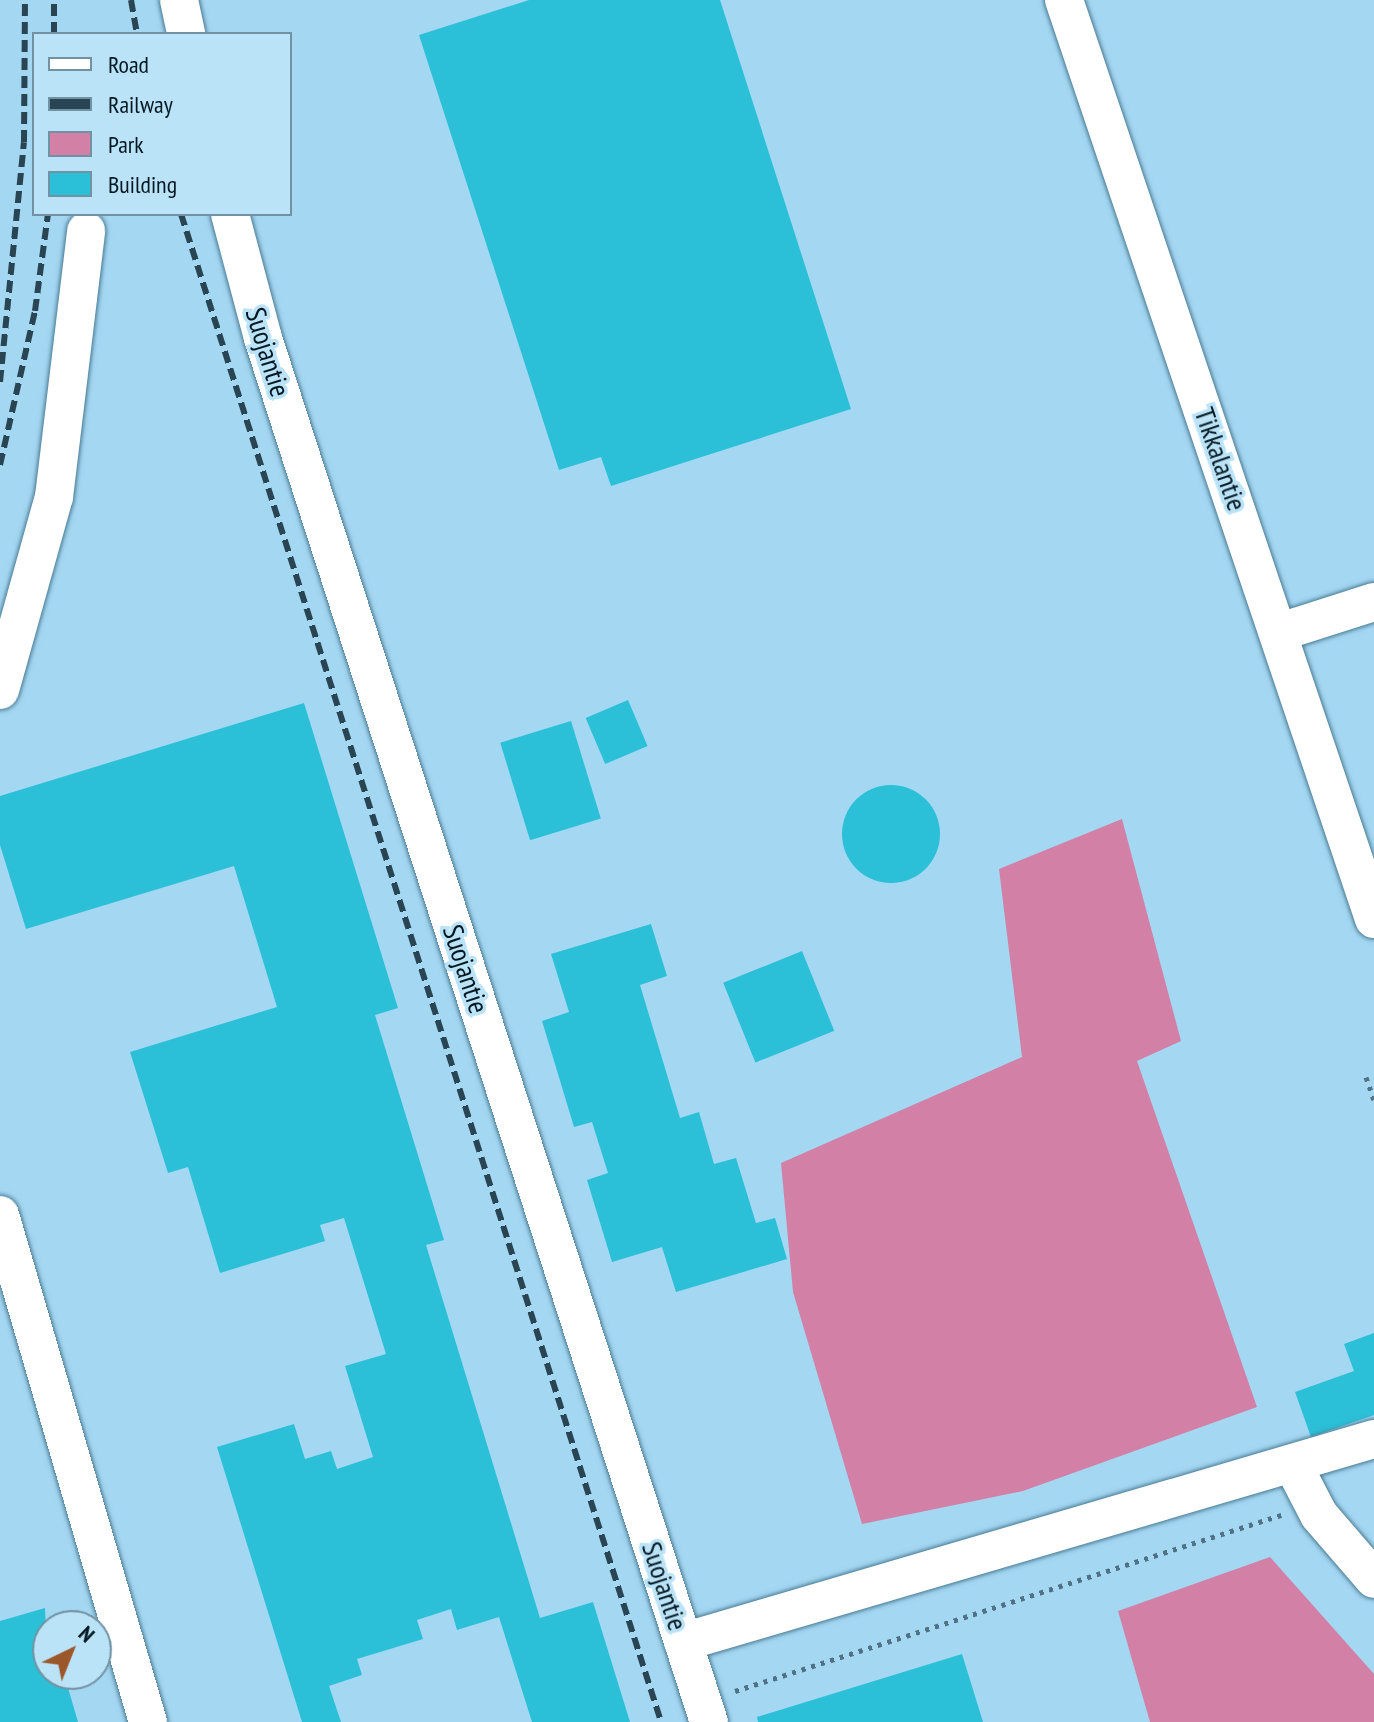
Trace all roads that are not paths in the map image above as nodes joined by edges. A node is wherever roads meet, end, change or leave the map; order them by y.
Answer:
1 (179, 0) edge
2 (1064, 0) edge
3 (186, 32) edge
4 (231, 216) edge
5 (86, 231) dead end
6 (1374, 602) edge
7 (1280, 632) junction
8 (0, 690) edge
9 (1374, 919) edge
10 (0, 1215) edge
11 (1374, 1439) edge
12 (1293, 1465) junction
13 (1374, 1579) edge
14 (683, 1642) junction
15 (706, 1712) edge
16 (148, 1722) edge

1 - 3 street
2 - 7 street, Tikkalantie
4 - 14 street, Suojantie
5 - 8 street
6 - 7 street
7 - 9 street, Tikkalantie
10 - 16 street
11 - 12 street
12 - 13 street
12 - 14 street
14 - 15 street, Suojantie

